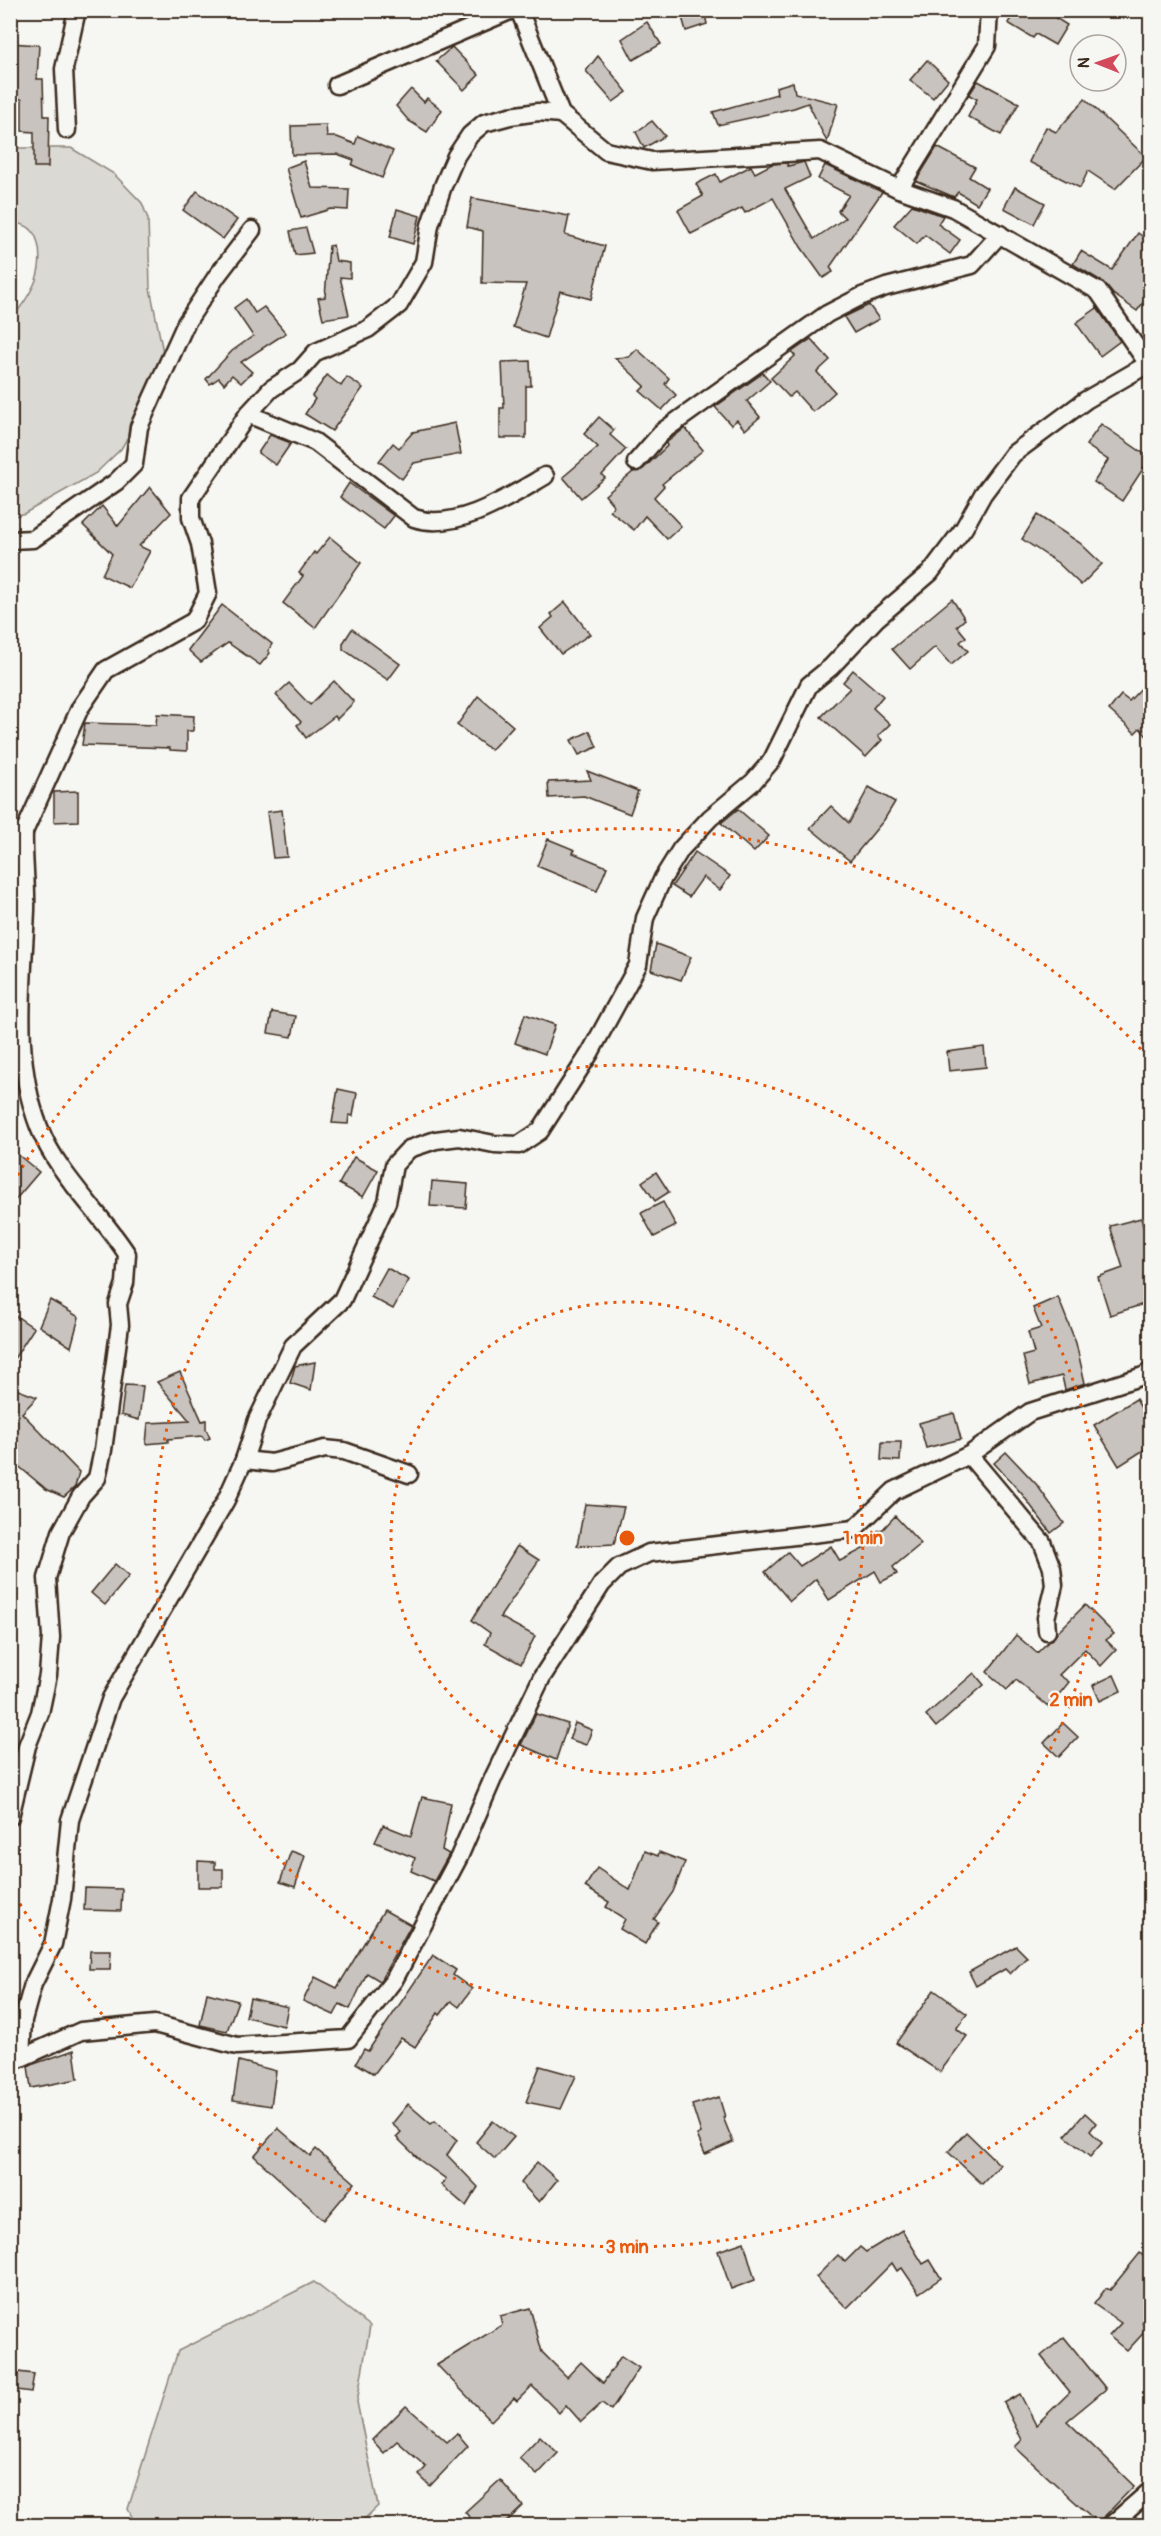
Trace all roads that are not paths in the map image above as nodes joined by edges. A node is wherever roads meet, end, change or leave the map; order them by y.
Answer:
1 (77, 10) edge
2 (512, 10) edge
3 (519, 10) edge
4 (989, 10) edge
5 (337, 85) dead end
6 (561, 114) junction
7 (67, 130) dead end
8 (899, 189) junction
9 (252, 230) dead end
10 (1000, 234) junction
11 (1149, 365) edge
12 (248, 414) junction
13 (636, 462) dead end
14 (545, 476) dead end
15 (10, 540) edge
16 (24, 832) junction
17 (10, 852) edge
18 (1150, 1372) edge
19 (969, 1455) junction
20 (244, 1460) junction
21 (409, 1474) dead end
22 (1047, 1631) dead end
23 (10, 1817) edge
24 (16, 2060) edge
25 (1150, 2491) edge
26 (1110, 2526) edge

1 - 7 street
2 - 5 street
3 - 6 street
4 - 8 street
6 - 8 street
6 - 12 street
8 - 10 street
9 - 15 street
10 - 11 street
10 - 13 street
11 - 20 street
12 - 14 street
12 - 16 street
16 - 17 street
16 - 23 street
18 - 19 street
19 - 22 street
19 - 24 street
20 - 21 street
20 - 24 street
25 - 26 street

